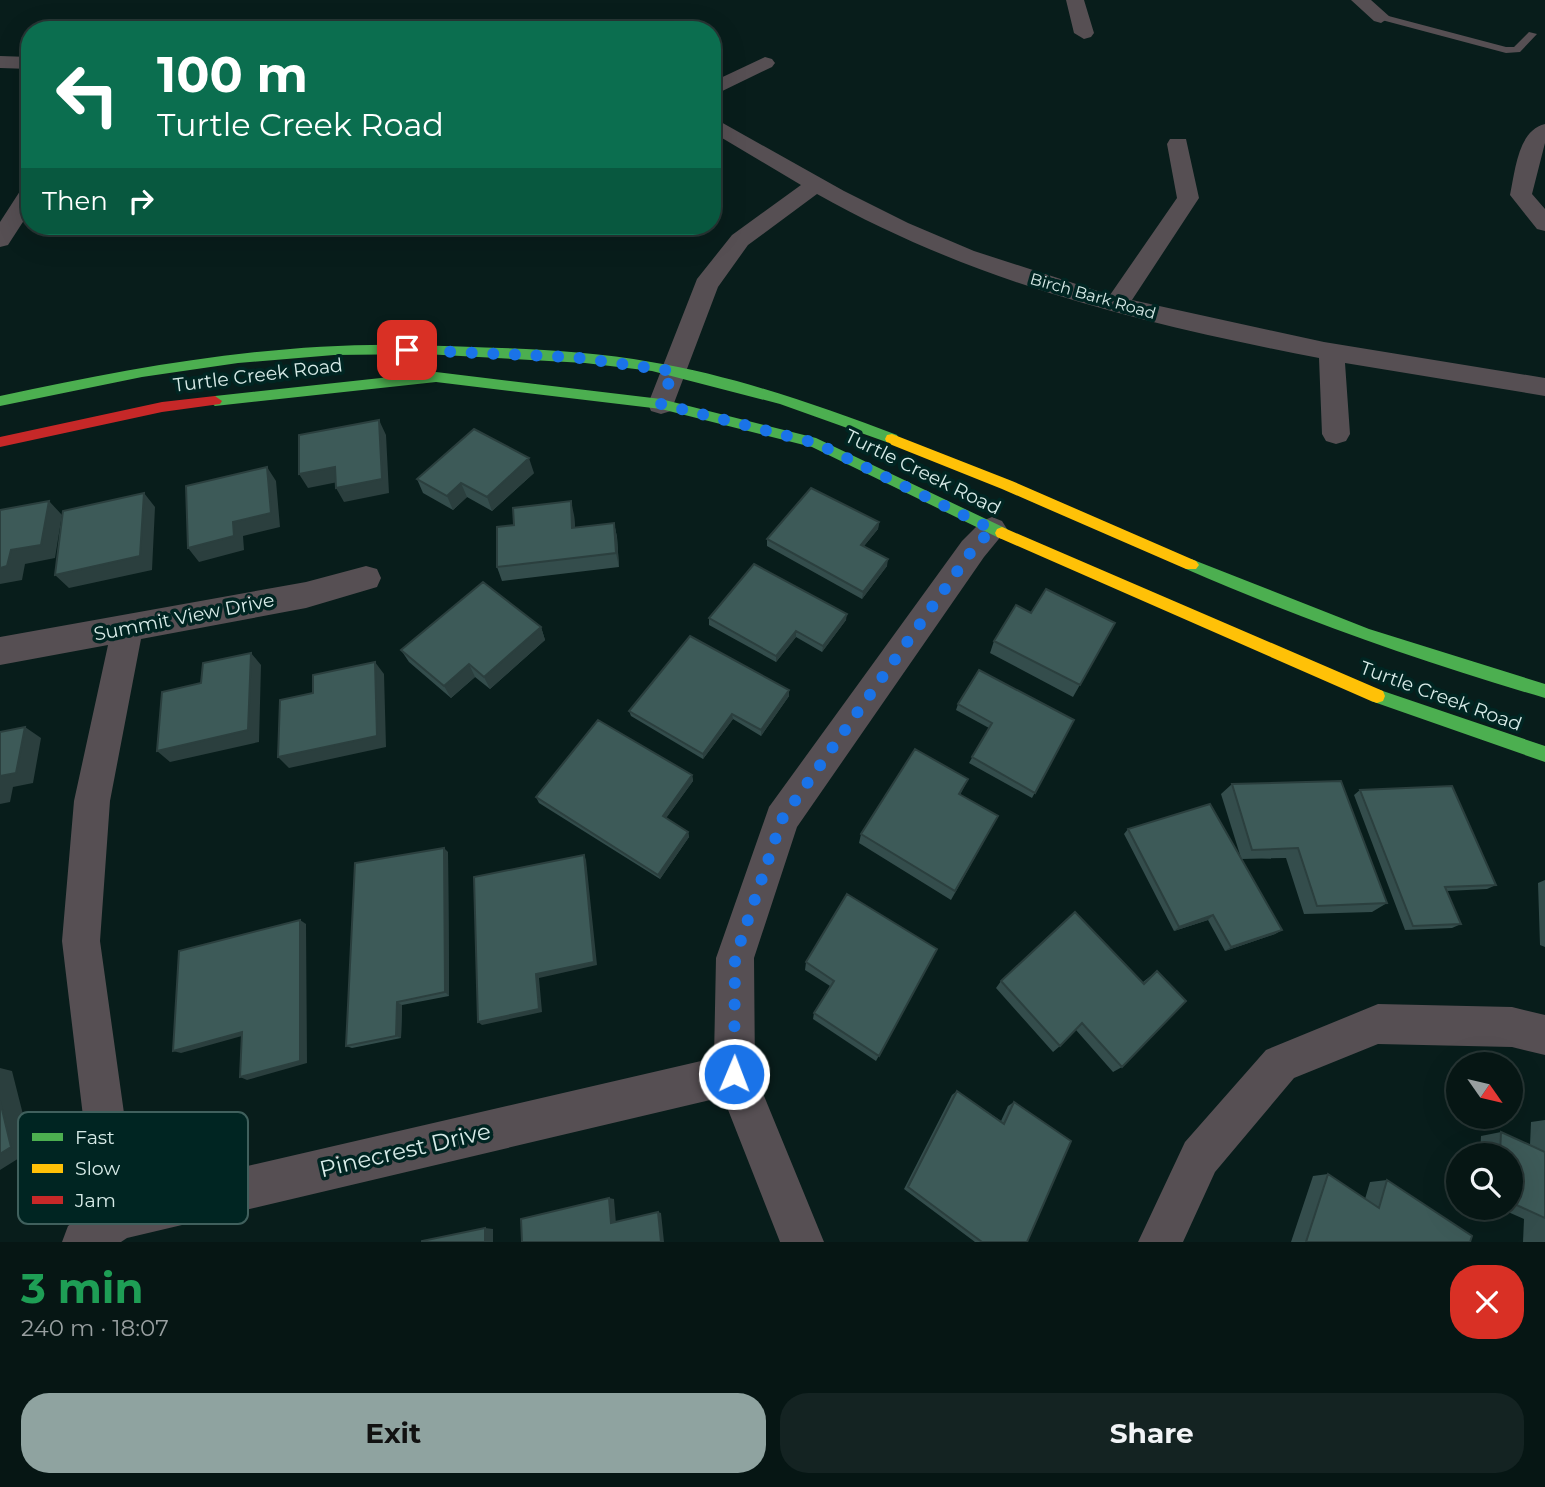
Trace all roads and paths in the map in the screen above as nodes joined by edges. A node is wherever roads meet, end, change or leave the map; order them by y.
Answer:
1 (1075, 0) edge
2 (1360, 0) edge
3 (1381, 17) joint
4 (1084, 33) dead end
5 (1532, 34) dead end
6 (0, 62) edge
7 (21, 63) edge
8 (765, 63) dead end
9 (721, 85) edge
10 (721, 129) edge
11 (1545, 130) edge
12 (1178, 144) dead end
13 (814, 186) junction
14 (21, 208) edge
15 (1545, 224) edge
16 (0, 240) edge
17 (1115, 306) junction
18 (1332, 354) junction
19 (673, 371) junction
20 (1545, 387) edge
21 (0, 401) edge
22 (661, 404) junction
23 (1336, 434) dead end
24 (0, 442) edge
25 (992, 529) junction
26 (366, 578) dead end
27 (127, 628) junction
28 (0, 651) edge
29 (1545, 691) edge
30 (1545, 754) edge
31 (1545, 1035) edge
32 (734, 1074) junction
33 (92, 1112) edge
34 (248, 1194) edge
35 (124, 1224) edge
36 (100, 1230) edge
37 (803, 1242) edge
38 (1160, 1242) edge

1 - 4 street
2 - 3 street
3 - 5 lane
6 - 7 street
8 - 9 street
10 - 13 street, Birch Bark Road
11 - 15 street
12 - 17 street
13 - 17 street, Birch Bark Road
13 - 19 street
14 - 16 street
17 - 18 street, Birch Bark Road
18 - 20 street, Birch Bark Road
18 - 23 street
19 - 21 street, Turtle Creek Road
19 - 22 street
19 - 29 street, Turtle Creek Road
22 - 24 street, Turtle Creek Road
22 - 25 street, Turtle Creek Road
25 - 30 street, Turtle Creek Road
25 - 32 street
26 - 27 street, Summit View Drive
27 - 28 street, Summit View Drive
27 - 33 street
31 - 38 street
32 - 34 street, Pinecrest Drive
32 - 37 street
35 - 36 street, Pinecrest Drive

